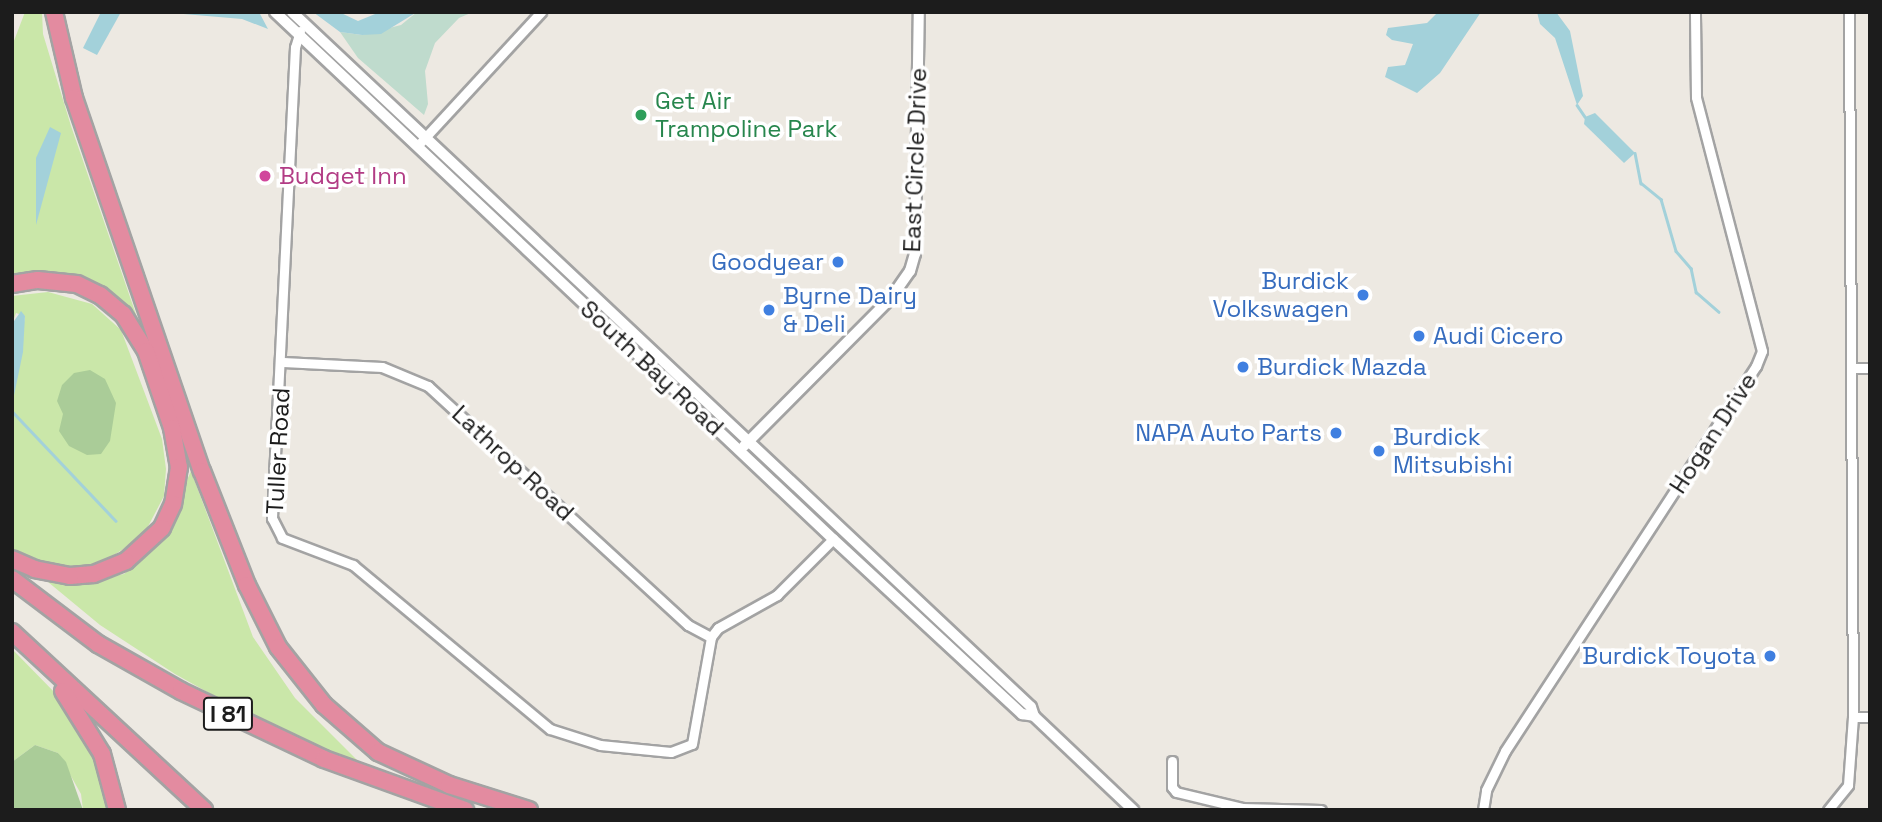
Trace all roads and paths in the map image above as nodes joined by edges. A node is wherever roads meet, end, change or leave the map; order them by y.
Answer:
1 (54, 12) edge
2 (275, 12) edge
3 (292, 12) edge
4 (541, 12) edge
5 (919, 12) edge
6 (1695, 12) edge
7 (1849, 12) edge
8 (301, 29) junction
9 (421, 142) junction
10 (12, 284) edge
11 (283, 362) junction
12 (1851, 368) junction
13 (1870, 368) edge
14 (744, 446) junction
15 (833, 539) junction
16 (12, 559) edge
17 (12, 579) edge
18 (12, 632) edge
19 (710, 637) junction
20 (29, 648) junction
21 (1034, 716) junction
22 (1853, 716) junction
23 (1870, 717) edge
24 (1172, 761) dead end
25 (117, 810) edge
26 (204, 810) edge
27 (465, 810) edge
28 (530, 810) edge
29 (1133, 810) edge
30 (1321, 810) edge
31 (1483, 810) edge
32 (1828, 810) edge

1 - 28 highway
2 - 8 street, South Bay Road
3 - 8 street, South Bay Road
4 - 9 street
5 - 14 street, East Circle Drive
6 - 31 street, Hogan Drive
7 - 12 street
8 - 9 street, South Bay Road
8 - 11 street, Tuller Road
9 - 14 street, South Bay Road
10 - 16 highway
11 - 19 street, Lathrop Road
11 - 19 street, Tuller Road
12 - 13 street
12 - 22 street
14 - 15 street, South Bay Road
14 - 21 street, South Bay Road
15 - 19 street
15 - 21 street, South Bay Road
17 - 27 highway, I 81
18 - 20 highway
20 - 25 highway
20 - 26 highway
21 - 29 street, South Bay Road
22 - 23 street
22 - 32 street
24 - 30 street

